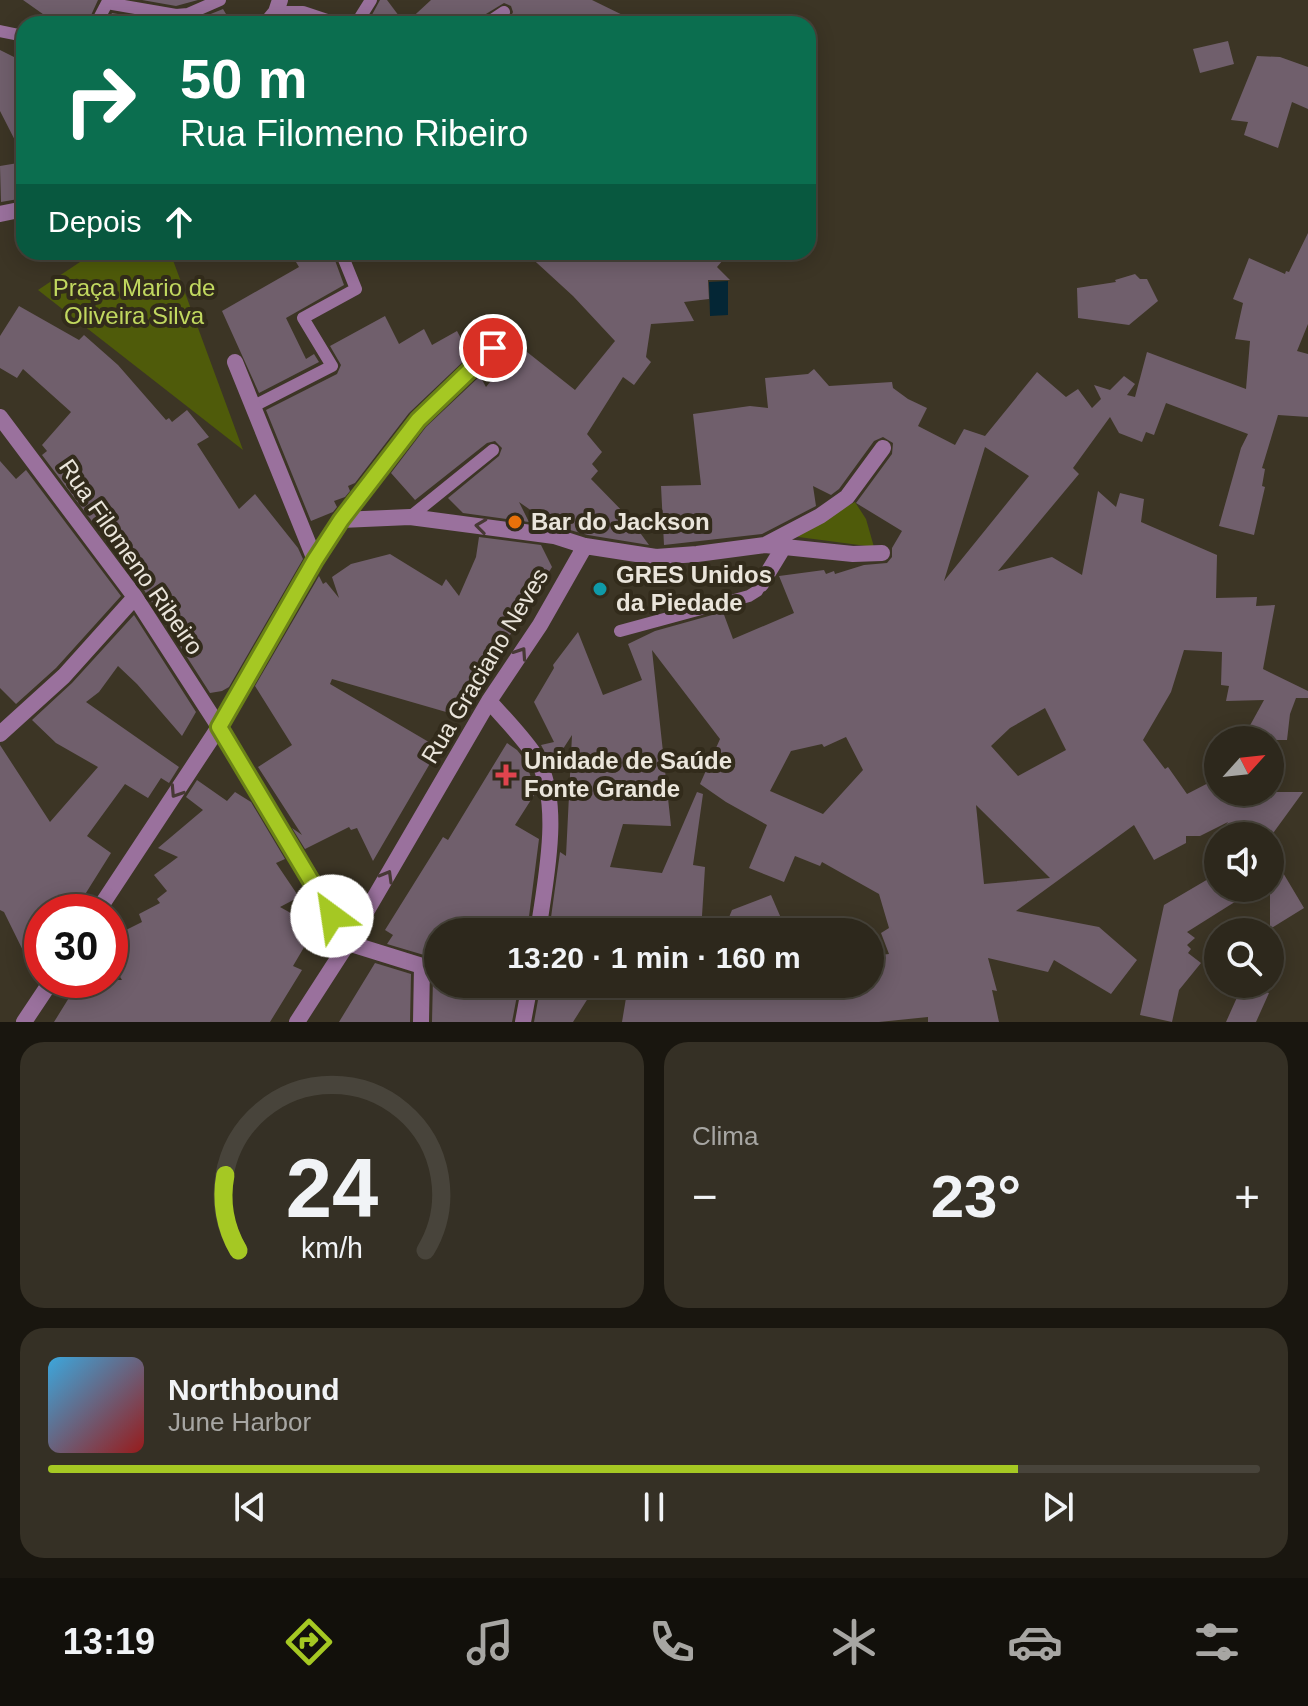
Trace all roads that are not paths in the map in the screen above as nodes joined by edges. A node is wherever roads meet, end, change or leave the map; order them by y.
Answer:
1 (220, 0) edge
2 (274, 12) edge
3 (504, 12) dead end
4 (100, 16) edge
5 (315, 16) edge
6 (498, 16) edge
7 (344, 260) edge
8 (493, 348) dead end
9 (235, 362) dead end
10 (252, 407) junction
11 (0, 417) edge
12 (883, 448) dead end
13 (493, 450) dead end
14 (410, 517) junction
15 (341, 520) junction
16 (765, 545) junction
17 (585, 546) junction
18 (783, 548) junction
19 (882, 553) dead end
20 (315, 560) junction
21 (761, 584) joint
22 (135, 597) junction
23 (620, 631) dead end
24 (489, 701) junction
25 (219, 727) junction
26 (0, 734) edge
27 (109, 894) edge
28 (540, 918) edge
29 (348, 943) junction
30 (424, 964) edge
31 (40, 998) edge
32 (425, 998) edge
33 (527, 998) edge
34 (24, 1022) edge
35 (297, 1022) edge
36 (421, 1022) edge
37 (523, 1022) edge

1 - 4 lane
2 - 5 lane
3 - 6 lane
7 - 10 lane
8 - 15 street
9 - 10 street
10 - 20 street
11 - 22 street, Rua Filomeno Ribeiro
12 - 16 street
13 - 14 lane
14 - 15 street, Rua Graciano Neves
17 -> 14 street, Rua Graciano Neves
15 - 20 street
16 - 17 street
16 - 18 street
24 -> 17 street, Rua Graciano Neves
18 - 19 street
18 - 21 street
20 - 25 street
21 - 23 lane
22 - 25 street, Rua Filomeno Ribeiro
22 - 26 street
24 - 28 street
29 -> 24 street, Rua Graciano Neves
25 -> 27 street
25 - 29 street, Rua Filomeno Ribeiro
29 - 30 street
29 - 35 street, Rua Graciano Neves
31 - 34 street
32 - 36 street
33 - 37 street

